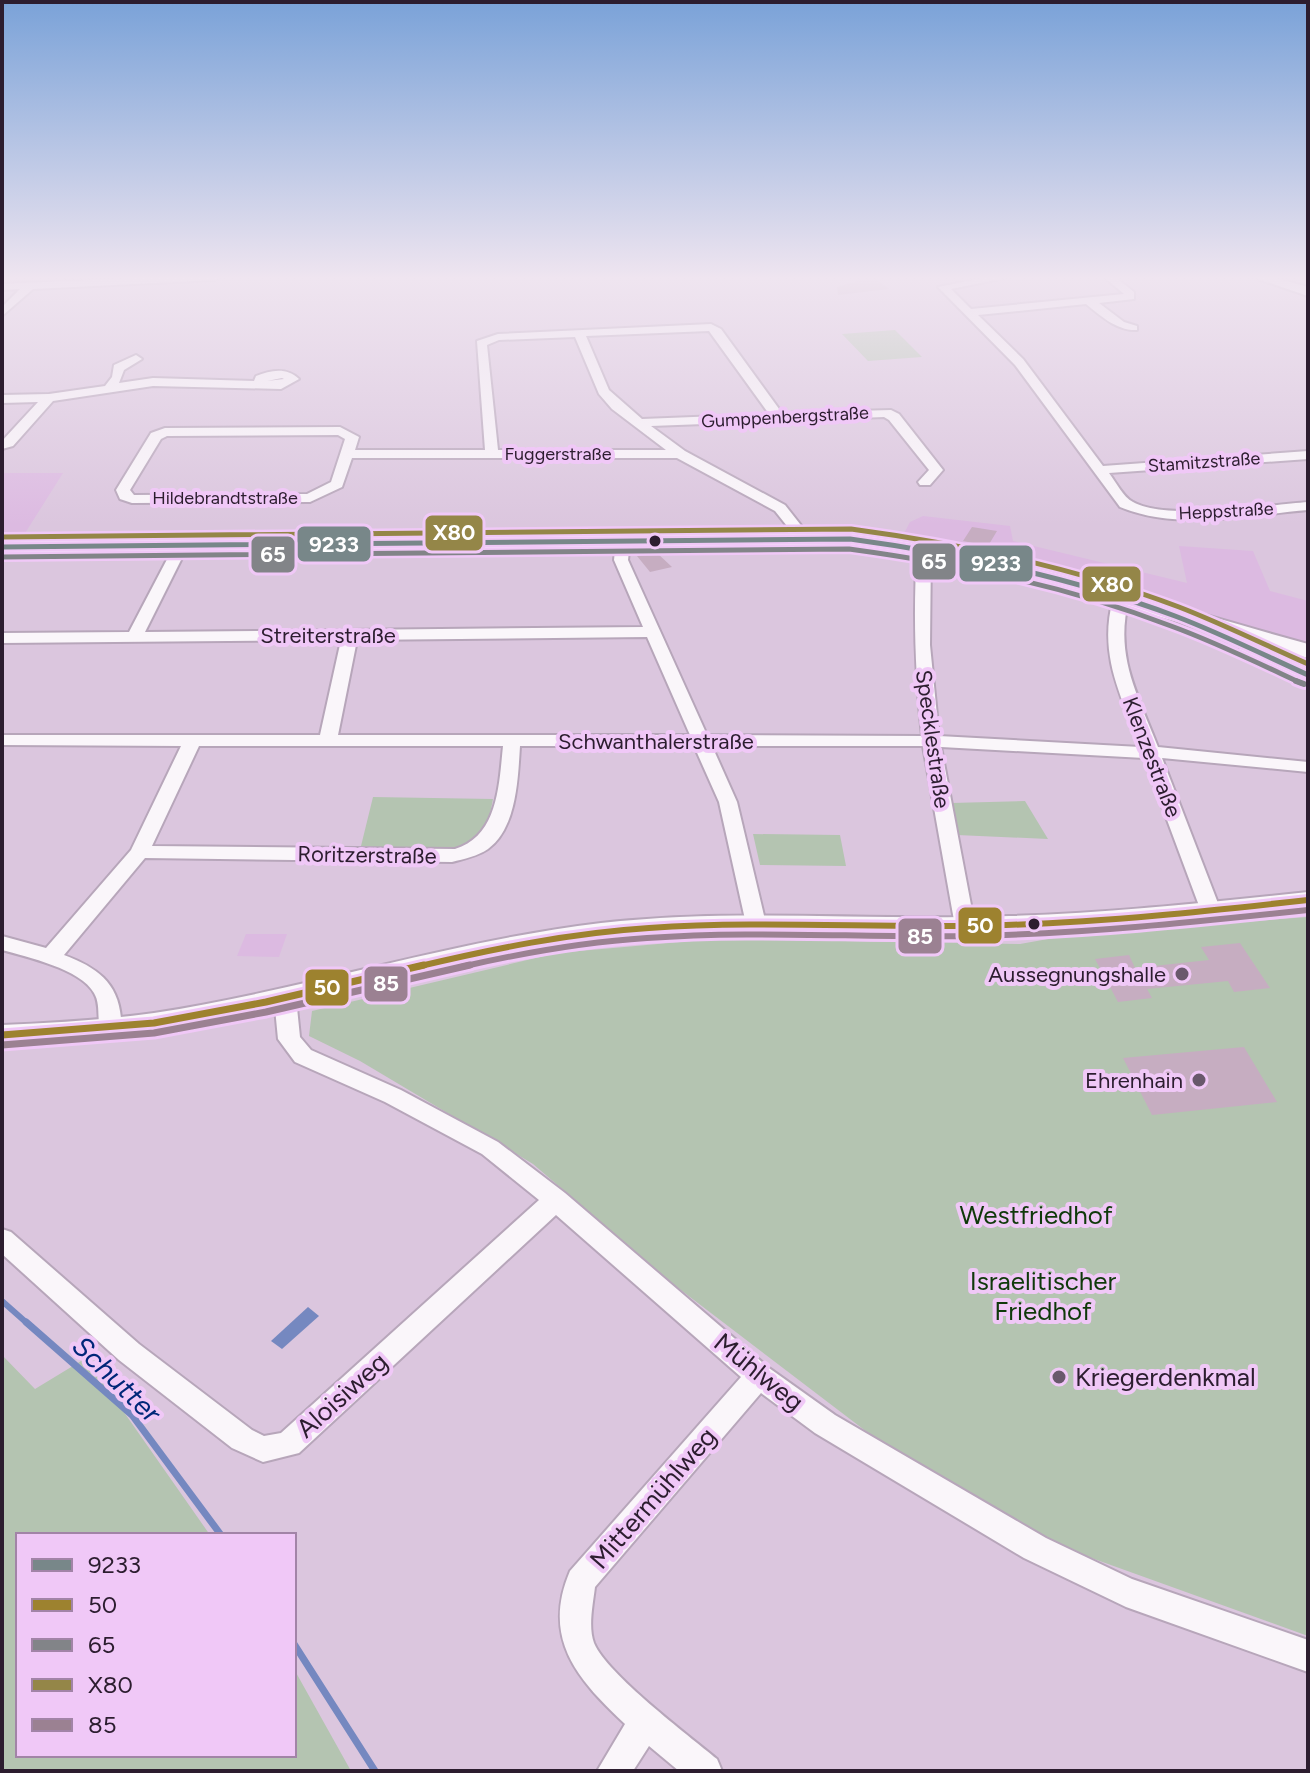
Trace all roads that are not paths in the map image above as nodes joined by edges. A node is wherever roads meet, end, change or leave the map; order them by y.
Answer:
1 (135, 360) edge
2 (483, 360) edge
3 (590, 360) edge
4 (737, 360) edge
5 (1017, 360) edge
6 (261, 383) dead end
7 (109, 389) junction
8 (49, 398) junction
9 (2, 399) edge
10 (778, 417) junction
11 (639, 423) junction
12 (2, 427) edge
13 (23, 427) junction
14 (2, 445) edge
15 (347, 454) junction
16 (492, 454) junction
17 (680, 454) junction
18 (1308, 455) edge
19 (1100, 470) junction
20 (925, 482) dead end
21 (1308, 506) edge
22 (804, 538) junction
23 (623, 541) junction
24 (181, 546) junction
25 (2, 547) edge
26 (924, 550) junction
27 (1121, 599) junction
28 (654, 632) junction
29 (350, 634) junction
30 (135, 636) junction
31 (2, 638) edge
32 (1293, 653) edge
33 (1308, 675) edge
34 (2, 740) edge
35 (702, 740) junction
36 (192, 741) junction
37 (328, 741) junction
38 (512, 741) junction
39 (930, 741) junction
40 (1149, 752) junction
41 (1308, 767) edge
42 (140, 852) junction
43 (1308, 900) edge
44 (1211, 911) junction
45 (756, 924) junction
46 (965, 926) junction
47 (2, 943) edge
48 (50, 957) junction
49 (285, 998) junction
50 (111, 1031) junction
51 (2, 1035) edge
52 (556, 1200) junction
53 (2, 1239) edge
54 (759, 1376) junction
55 (1308, 1656) edge
56 (647, 1719) junction
57 (614, 1771) edge
58 (705, 1771) edge

1 - 7 street
2 - 16 street, Fuggerstraße
3 - 11 street
4 - 10 street, Fuggerstraße
5 - 19 street
6 - 7 street
7 - 8 street
8 - 9 street
8 - 13 street
10 - 11 street, Gumppenbergstraße
10 - 20 street, Gumppenbergstraße
11 - 17 street
12 - 13 street
13 - 14 street
15 - 15 street, Hildebrandtstraße
15 - 16 street
16 - 17 street, Fuggerstraße
17 - 22 street
18 - 19 street, Stamitzstraße
19 - 21 street, Heppstraße
22 - 23 main road
22 - 26 main road
23 - 24 main road
23 - 28 street
24 - 25 main road
24 - 30 street
26 - 27 main road
26 - 39 street, Specklestraße
27 - 32 main road
27 - 40 street, Klenzestraße
28 - 29 street, Streiterstraße
28 - 35 street
29 - 30 street, Streiterstraße
29 - 37 street
30 - 31 street, Streiterstraße
32 - 33 main road
34 - 36 street, Schwanthalerstraße
35 - 38 street, Schwanthalerstraße
35 - 39 street, Schwanthalerstraße
35 - 45 street
36 - 37 street, Schwanthalerstraße
36 - 42 street
37 - 38 street, Schwanthalerstraße
38 - 42 street, Roritzerstraße
39 - 40 street, Schwanthalerstraße
39 - 46 street, Specklestraße
40 - 41 street, Schwanthalerstraße
40 - 44 street, Klenzestraße
42 - 48 street
43 - 44 street
44 - 46 street
45 - 46 street
45 - 49 street
47 - 48 street
48 - 50 street
49 - 50 street
49 - 52 street, Mühlweg
50 - 51 street
52 - 53 street, Aloisiweg
52 - 54 street, Mühlweg
54 - 55 street, Mühlweg
54 - 56 street, Mittermühlweg
56 - 57 street
56 - 58 street, Mittermühlweg

